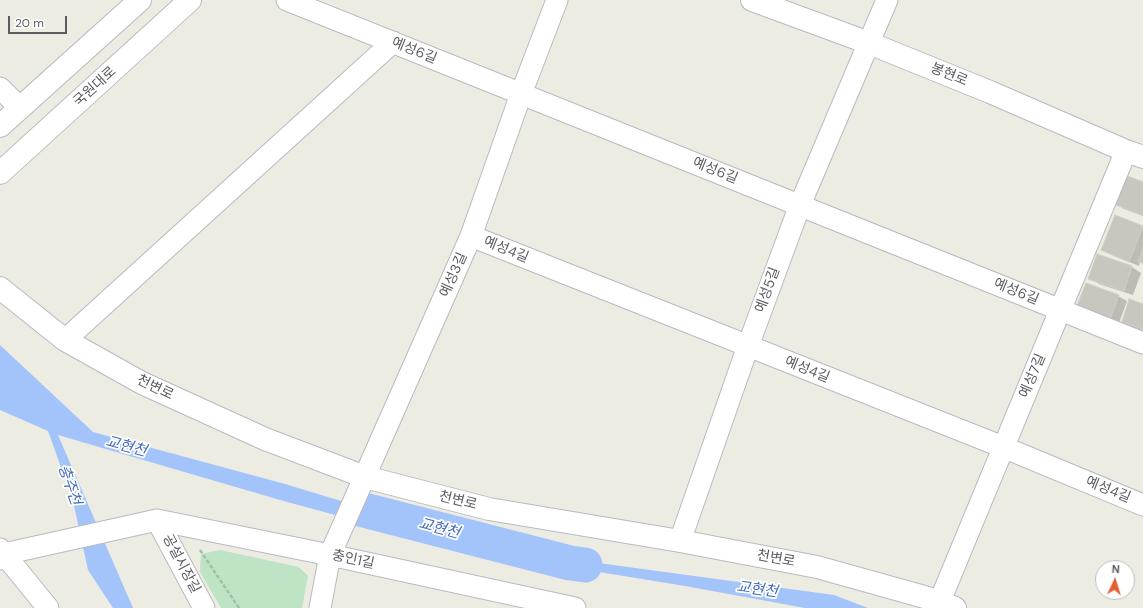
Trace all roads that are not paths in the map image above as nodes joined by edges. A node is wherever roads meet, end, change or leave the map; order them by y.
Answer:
1 (140, 0) edge
2 (190, 0) edge
3 (287, 0) edge
4 (557, 0) edge
5 (752, 0) edge
6 (882, 3) edge
7 (393, 42) junction
8 (869, 43) junction
9 (0, 88) edge
10 (521, 94) junction
11 (20, 108) junction
12 (0, 126) edge
13 (1134, 154) edge
14 (0, 173) edge
15 (800, 205) junction
16 (471, 236) junction
17 (0, 288) edge
18 (1060, 310) junction
19 (65, 340) junction
20 (1143, 343) edge
21 (748, 346) junction
22 (1003, 447) junction
23 (365, 477) junction
24 (1143, 505) edge
25 (157, 520) junction
26 (680, 541) junction
27 (2, 554) edge
28 (330, 555) junction
29 (529, 603) edge
30 (944, 606) edge
31 (48, 608) edge
32 (204, 608) edge
33 (320, 608) edge
34 (575, 608) edge

1 - 11 street
2 - 14 street, 국원대로
3 - 7 street, 예성6길
4 - 10 street, 예성3길
5 - 8 street, 봉현로
6 - 8 street, 예성5길
7 - 10 street, 예성6길
7 - 19 street
8 - 13 street, 봉현로
8 - 15 street, 예성5길
9 - 11 street
10 - 15 street, 예성6길
10 - 16 street, 예성3길
11 - 12 street
13 - 18 street, 예성7길
15 - 18 street, 예성6길
15 - 21 street, 예성5길
16 - 21 street, 예성4길
16 - 23 street, 예성3길
17 - 19 street, 천변로
18 - 20 street, 예성6길
18 - 22 street, 예성7길
19 - 23 street, 천변로
21 - 22 street, 예성4길
21 - 26 street, 예성5길
22 - 24 street, 예성4길
22 - 30 street, 예성7길
23 - 26 street, 천변로
23 - 28 street, 예성3길
25 - 27 street, 충인1길
25 - 28 street, 충인1길
25 - 32 street, 공설시장길
26 - 30 street, 천변로
27 - 31 street
28 - 29 street, 충인1길
28 - 33 street, 예성3길
29 - 34 street, 충인1길

